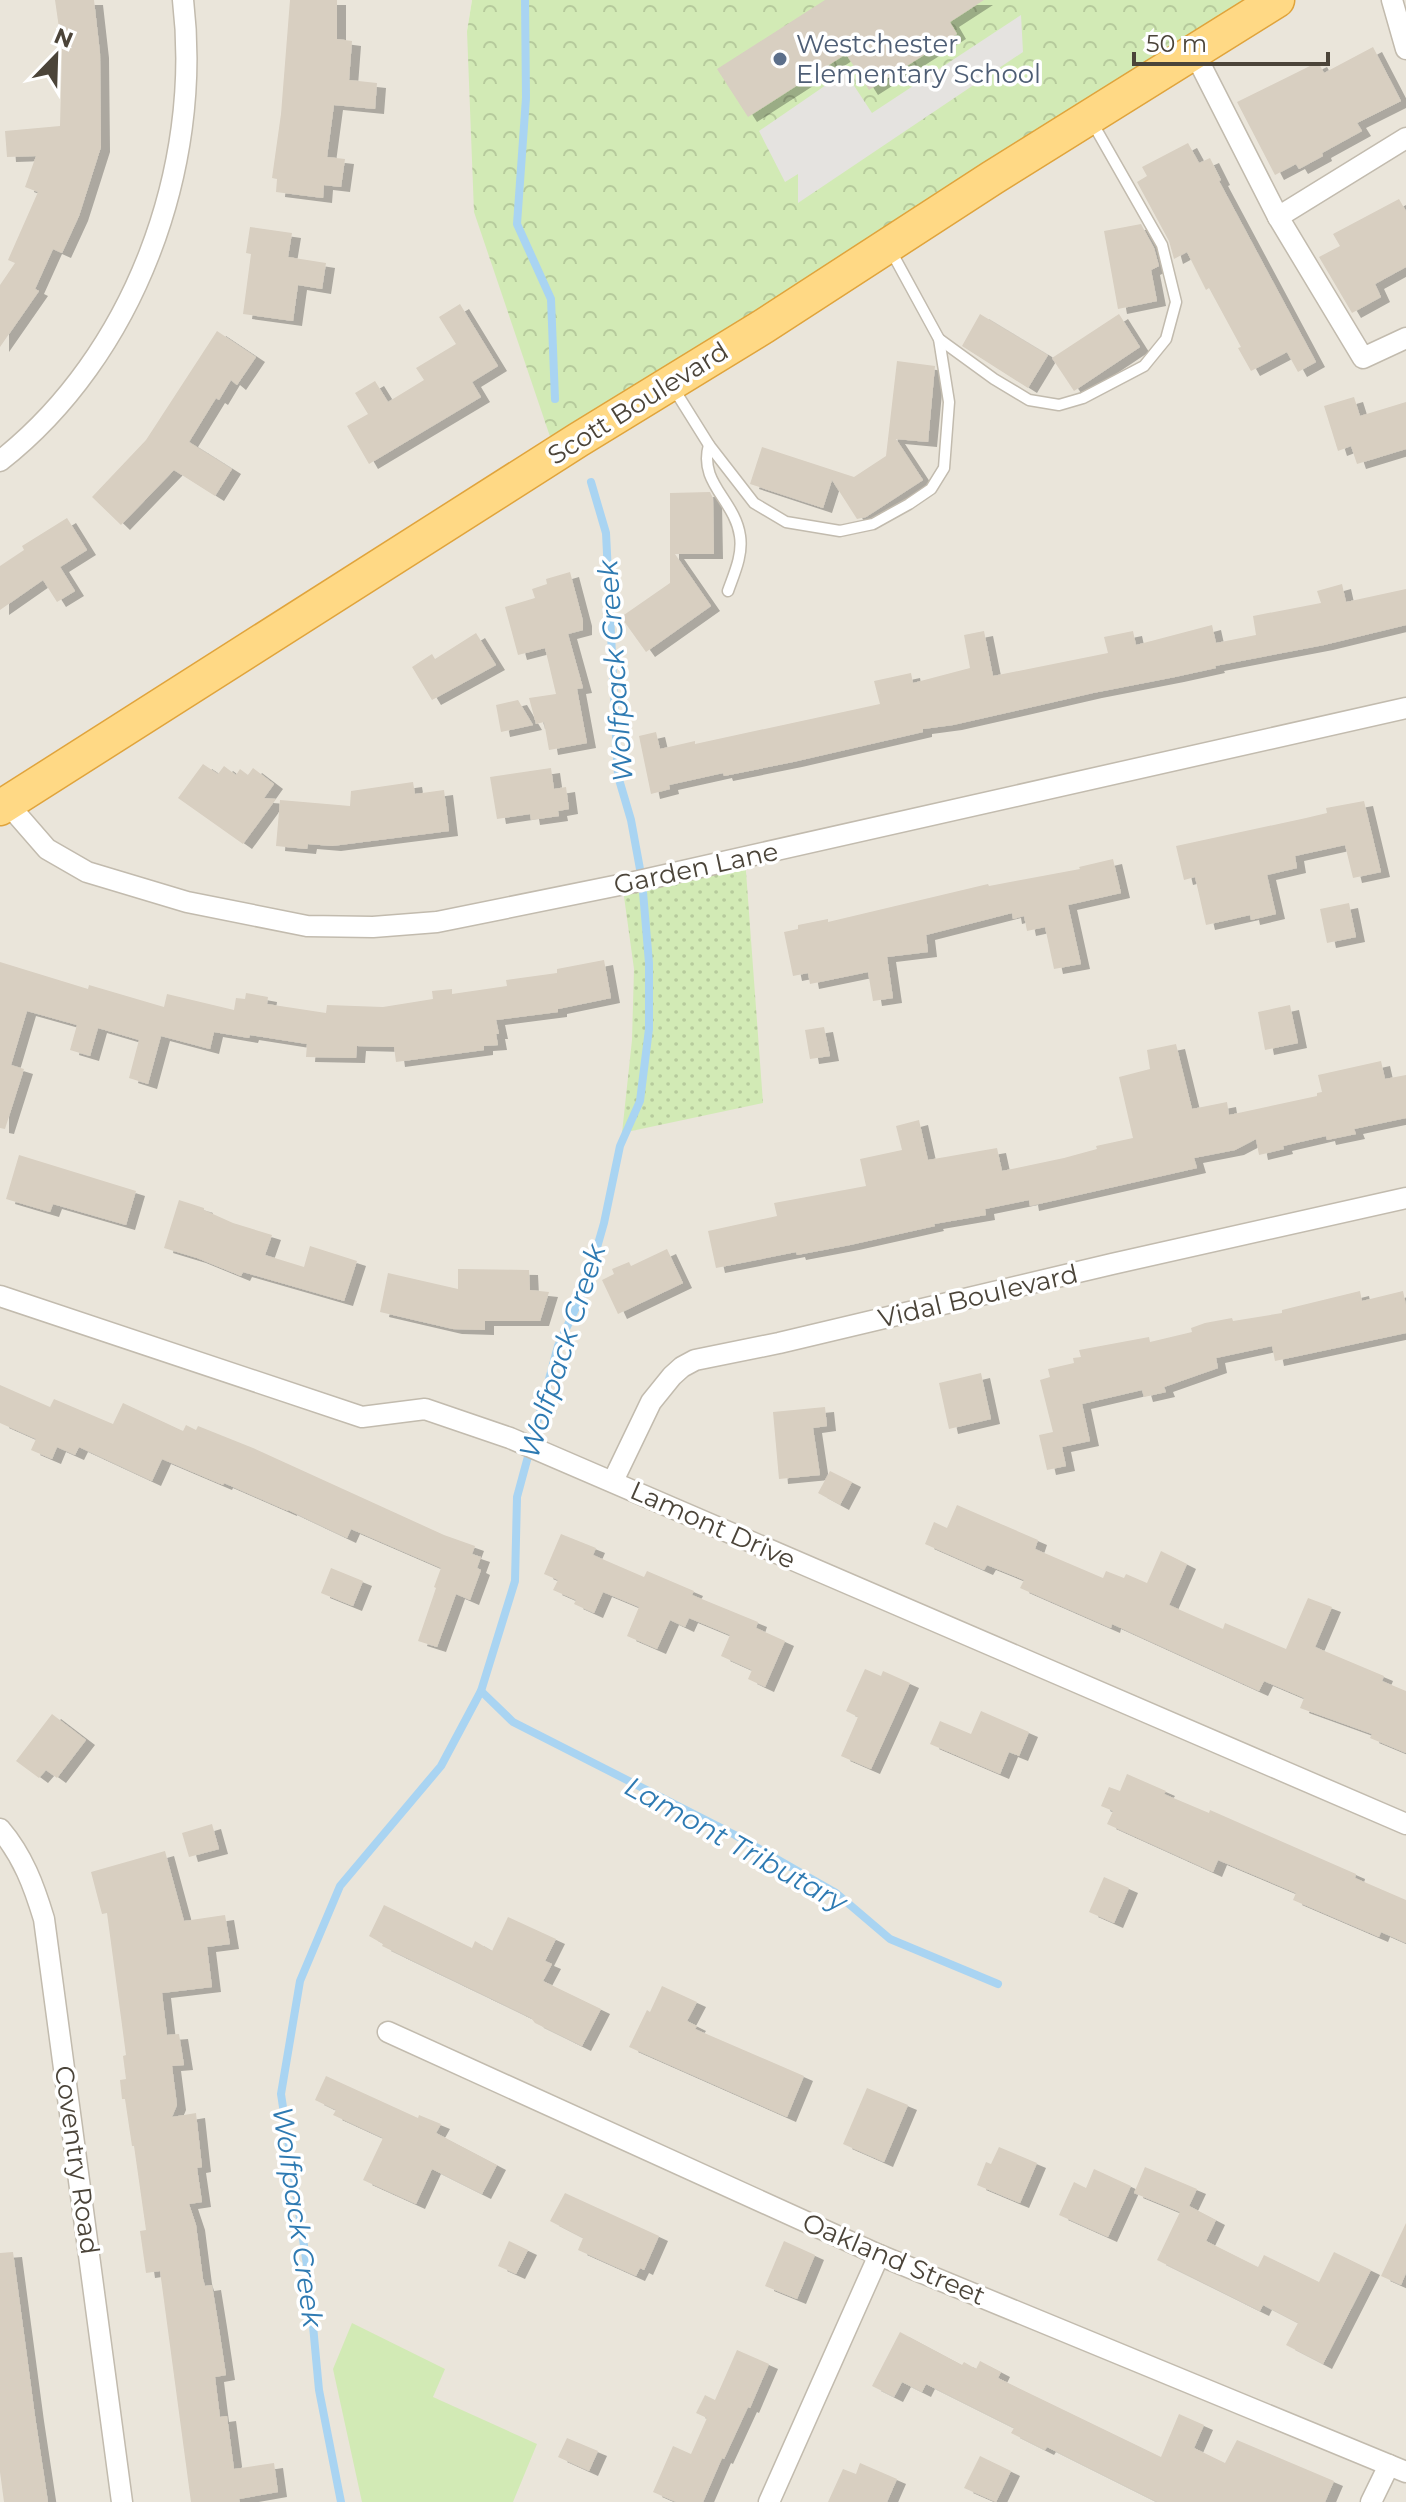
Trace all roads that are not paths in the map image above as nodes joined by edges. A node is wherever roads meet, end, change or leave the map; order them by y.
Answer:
1 (183, 0) edge
2 (1277, 0) edge
3 (1392, 0) edge
4 (1406, 49) edge
5 (1194, 52) junction
6 (1090, 117) junction
7 (1406, 138) edge
8 (1278, 217) junction
9 (888, 245) junction
10 (1406, 338) edge
11 (939, 339) junction
12 (670, 382) junction
13 (709, 445) junction
14 (0, 461) edge
15 (728, 591) dead end
16 (1406, 708) edge
17 (4, 805) edge
18 (1406, 1198) edge
19 (0, 1296) edge
20 (613, 1481) junction
21 (1406, 1824) edge
22 (0, 1829) edge
23 (388, 2032) dead end
24 (879, 2255) junction
25 (1397, 2468) edge
26 (122, 2502) edge
27 (769, 2502) edge
28 (1371, 2502) edge

1 - 14 street
2 - 5 highway, Scott Boulevard
3 - 4 street
5 - 6 highway, Scott Boulevard
5 - 8 street
6 - 9 highway, Scott Boulevard
6 - 11 lane
7 - 8 street
8 - 10 street
9 - 11 lane
9 - 12 highway, Scott Boulevard
11 - 13 lane
12 - 13 lane
12 - 17 highway, Scott Boulevard
13 - 15 lane
16 - 17 street, Garden Lane
18 - 20 street, Vidal Boulevard
19 - 20 street, Lamont Drive
20 - 21 street, Lamont Drive
22 - 26 street, Coventry Road
23 - 24 street, Oakland Street
24 - 25 street, Oakland Street
24 - 27 street
25 - 28 street

